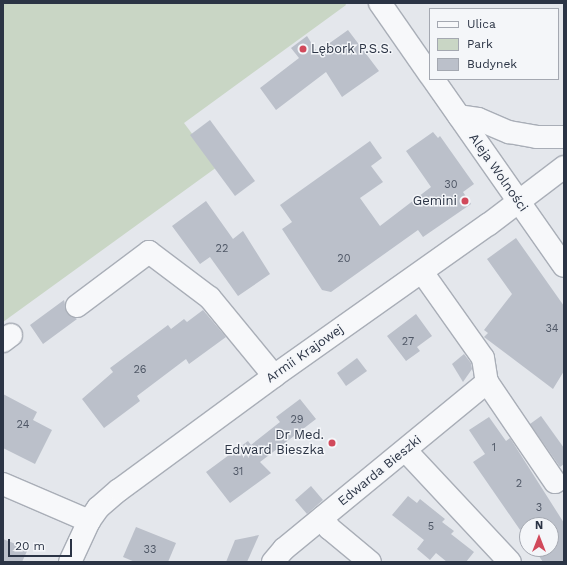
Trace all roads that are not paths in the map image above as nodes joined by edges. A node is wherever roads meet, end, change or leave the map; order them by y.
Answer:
1 (380, 3) edge
2 (429, 74) edge
3 (434, 80) edge
4 (459, 116) junction
5 (564, 137) edge
6 (564, 167) edge
7 (518, 202) junction
8 (564, 266) edge
9 (422, 272) junction
10 (77, 306) dead end
11 (274, 376) junction
12 (487, 382) junction
13 (406, 451) junction
14 (555, 482) dead end
15 (3, 484) edge
16 (323, 517) junction
17 (89, 521) junction
18 (70, 562) edge
19 (273, 562) edge
20 (370, 562) edge
21 (510, 562) edge

1 - 2 street
3 - 4 street, Aleja Wolności
4 - 5 street
4 - 7 street, Aleja Wolności
6 - 7 street, Armii Krajowej
7 - 8 street, Aleja Wolności
7 - 9 street, Armii Krajowej
9 - 11 street, Armii Krajowej
9 - 12 street
10 - 11 street
11 - 17 street, Armii Krajowej
12 - 13 street, Edwarda Bieszki
12 - 14 street
13 - 16 street, Edwarda Bieszki
13 - 21 street
15 - 17 street
16 - 19 street, Edwarda Bieszki
16 - 20 street
17 - 18 street, Armii Krajowej

